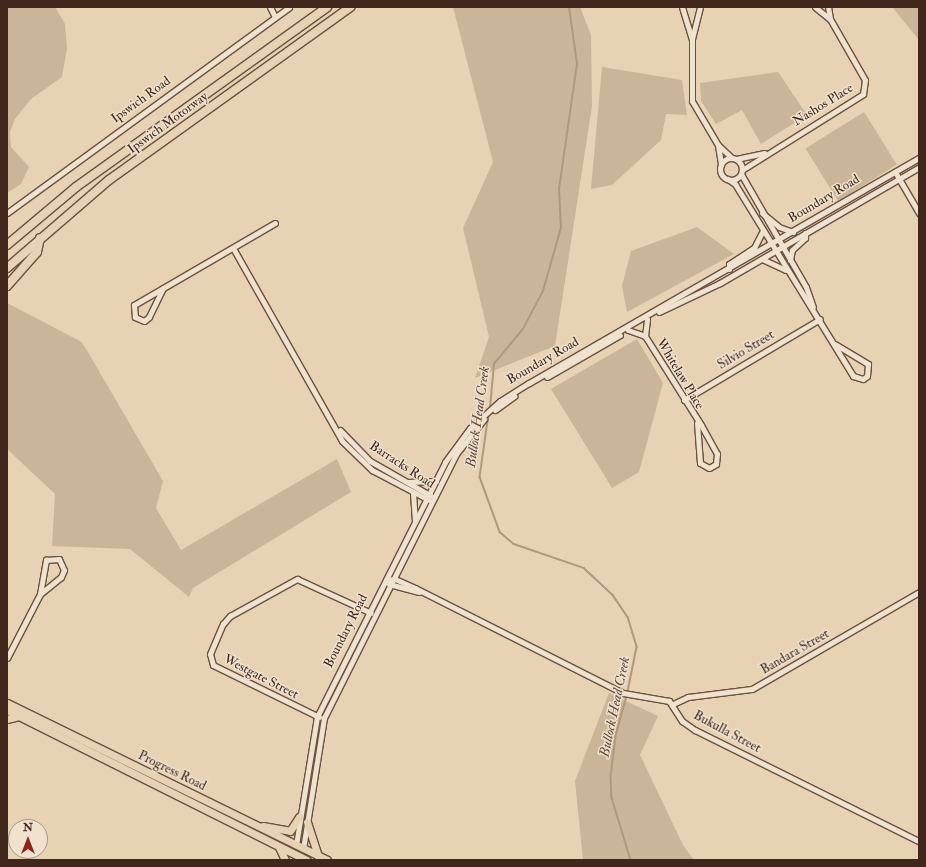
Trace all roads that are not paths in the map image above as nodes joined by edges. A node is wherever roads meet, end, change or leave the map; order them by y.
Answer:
1 (270, 7) edge
2 (289, 7) edge
3 (327, 7) edge
4 (351, 7) edge
5 (682, 7) edge
6 (700, 7) edge
7 (815, 7) edge
8 (828, 7) edge
9 (275, 17) junction
10 (830, 19) junction
11 (692, 39) junction
12 (718, 145) junction
13 (765, 153) junction
14 (734, 158) junction
15 (919, 158) edge
16 (721, 165) junction
17 (919, 167) edge
18 (742, 172) junction
19 (895, 172) junction
20 (898, 178) junction
21 (728, 179) junction
22 (7, 213) edge
23 (762, 213) junction
24 (919, 213) edge
25 (275, 223) dead end
26 (763, 230) junction
27 (793, 232) junction
28 (805, 233) junction
29 (40, 238) junction
30 (778, 241) junction
31 (772, 244) junction
32 (7, 245) edge
33 (782, 247) junction
34 (233, 248) junction
35 (775, 251) junction
36 (760, 259) junction
37 (790, 260) junction
38 (7, 268) edge
39 (729, 268) junction
40 (786, 270) junction
41 (7, 286) edge
42 (163, 288) junction
43 (813, 308) junction
44 (647, 319) junction
45 (820, 319) junction
46 (628, 330) junction
47 (645, 336) junction
48 (835, 344) junction
49 (530, 384) junction
50 (684, 400) junction
51 (697, 423) junction
52 (338, 428) junction
53 (471, 430) junction
54 (436, 481) junction
55 (408, 482) junction
56 (413, 493) junction
57 (429, 494) junction
58 (426, 500) junction
59 (434, 500) junction
60 (415, 520) junction
61 (395, 579) junction
62 (386, 580) junction
63 (391, 586) junction
64 (919, 592) edge
65 (421, 593) junction
66 (40, 594) junction
67 (369, 612) junction
68 (377, 615) junction
69 (7, 658) edge
70 (7, 703) edge
71 (673, 704) junction
72 (7, 710) edge
73 (19, 716) junction
74 (317, 717) junction
75 (324, 718) junction
76 (7, 719) edge
77 (299, 817) junction
78 (307, 822) junction
79 (253, 824) junction
80 (919, 841) edge
81 (296, 846) junction
82 (279, 847) junction
83 (303, 849) junction
84 (318, 856) junction
85 (295, 857) edge
86 (304, 859) edge
87 (285, 860) edge
88 (326, 860) edge

1 - 9 street
2 - 9 street, Ipswich Road
3 - 32 highway, Ipswich Motorway
4 - 29 highway, Ipswich Motorway
5 - 11 street
6 - 11 street
7 - 10 street, Nashos Place
8 - 10 street, Nashos Place
9 - 22 street, Ipswich Road
10 - 13 street, Nashos Place
11 - 12 street
12 - 14 street
12 - 16 street
13 - 14 street, Nashos Place
13 - 18 street, Nashos Place
14 - 16 street
14 - 18 street
15 - 19 street, Boundary Road
16 - 21 street
17 - 20 street, Boundary Road
18 - 21 street, Nashos Place
18 - 23 street
19 - 20 street
19 - 27 street, Boundary Road
20 - 24 street
20 - 28 street, Boundary Road
21 - 26 street
23 - 27 street
23 - 30 street
25 - 34 street
26 - 31 street
26 - 39 street
27 - 30 street, Boundary Road
28 - 33 street, Boundary Road
28 - 37 street
29 - 38 highway, Ipswich Motorway
29 - 41 highway
30 - 31 street, Boundary Road
30 - 33 street
31 - 35 street
31 - 39 street, Boundary Road
33 - 35 street, Boundary Road
33 - 37 street
34 - 42 street
34 - 52 street, Barracks Road
35 - 36 street, Boundary Road
35 - 40 street
36 - 40 street
36 - 44 street, Boundary Road
37 - 43 street
39 - 49 street, Boundary Road
40 - 43 street
42 - 42 street
43 - 45 street
44 - 46 street, Boundary Road
44 - 47 street, Whitelaw Place
45 - 48 street
45 - 50 street, Silvio Street
46 - 47 street, Whitelaw Place
46 - 49 street, Boundary Road
47 - 50 street, Whitelaw Place
48 - 48 street
49 - 53 street, Boundary Road
50 - 51 street, Whitelaw Place
51 - 51 street, Whitelaw Place
52 - 55 street, Barracks Road
52 - 56 street, Barracks Road
53 - 54 street, Boundary Road
53 - 59 street, Boundary Road
54 - 55 street
54 - 57 street, Boundary Road
55 - 57 street, Barracks Road
56 - 58 street, Barracks Road
56 - 60 street
57 - 58 street, Boundary Road
57 - 59 street, Barracks Road
58 - 59 street, Barracks Road
58 - 60 street, Boundary Road
59 - 61 street, Boundary Road
60 - 62 street, Boundary Road
61 - 62 street
61 - 63 street, Boundary Road
61 - 65 street
62 - 63 street
62 - 67 street, Boundary Road
63 - 65 street
63 - 68 street, Boundary Road
64 - 71 street, Bandara Street
65 - 71 street
66 - 66 street
66 - 69 street
67 - 68 street, Westgate Street
67 - 74 street, Boundary Road
67 - 74 street, Westgate Street
68 - 75 street, Boundary Road
70 - 79 main road, Progress Road
71 - 80 street, Bukulla Street
72 - 73 main road, Progress Road
73 - 76 main road
73 - 82 main road, Progress Road
74 - 75 street, Westgate Street
74 - 77 street, Boundary Road
75 - 78 street, Boundary Road
77 - 79 main road
77 - 81 street, Boundary Road
78 - 83 street, Boundary Road
78 - 84 main road
79 - 81 main road, Progress Road
81 - 83 main road, Progress Road
81 - 85 main road, Boundary Road
82 - 85 main road, Progress Road
82 - 87 main road
83 - 84 main road, Progress Road
83 - 86 main road, Boundary Road
84 - 88 main road, Progress Road
85 - 86 main road, Progress Road

